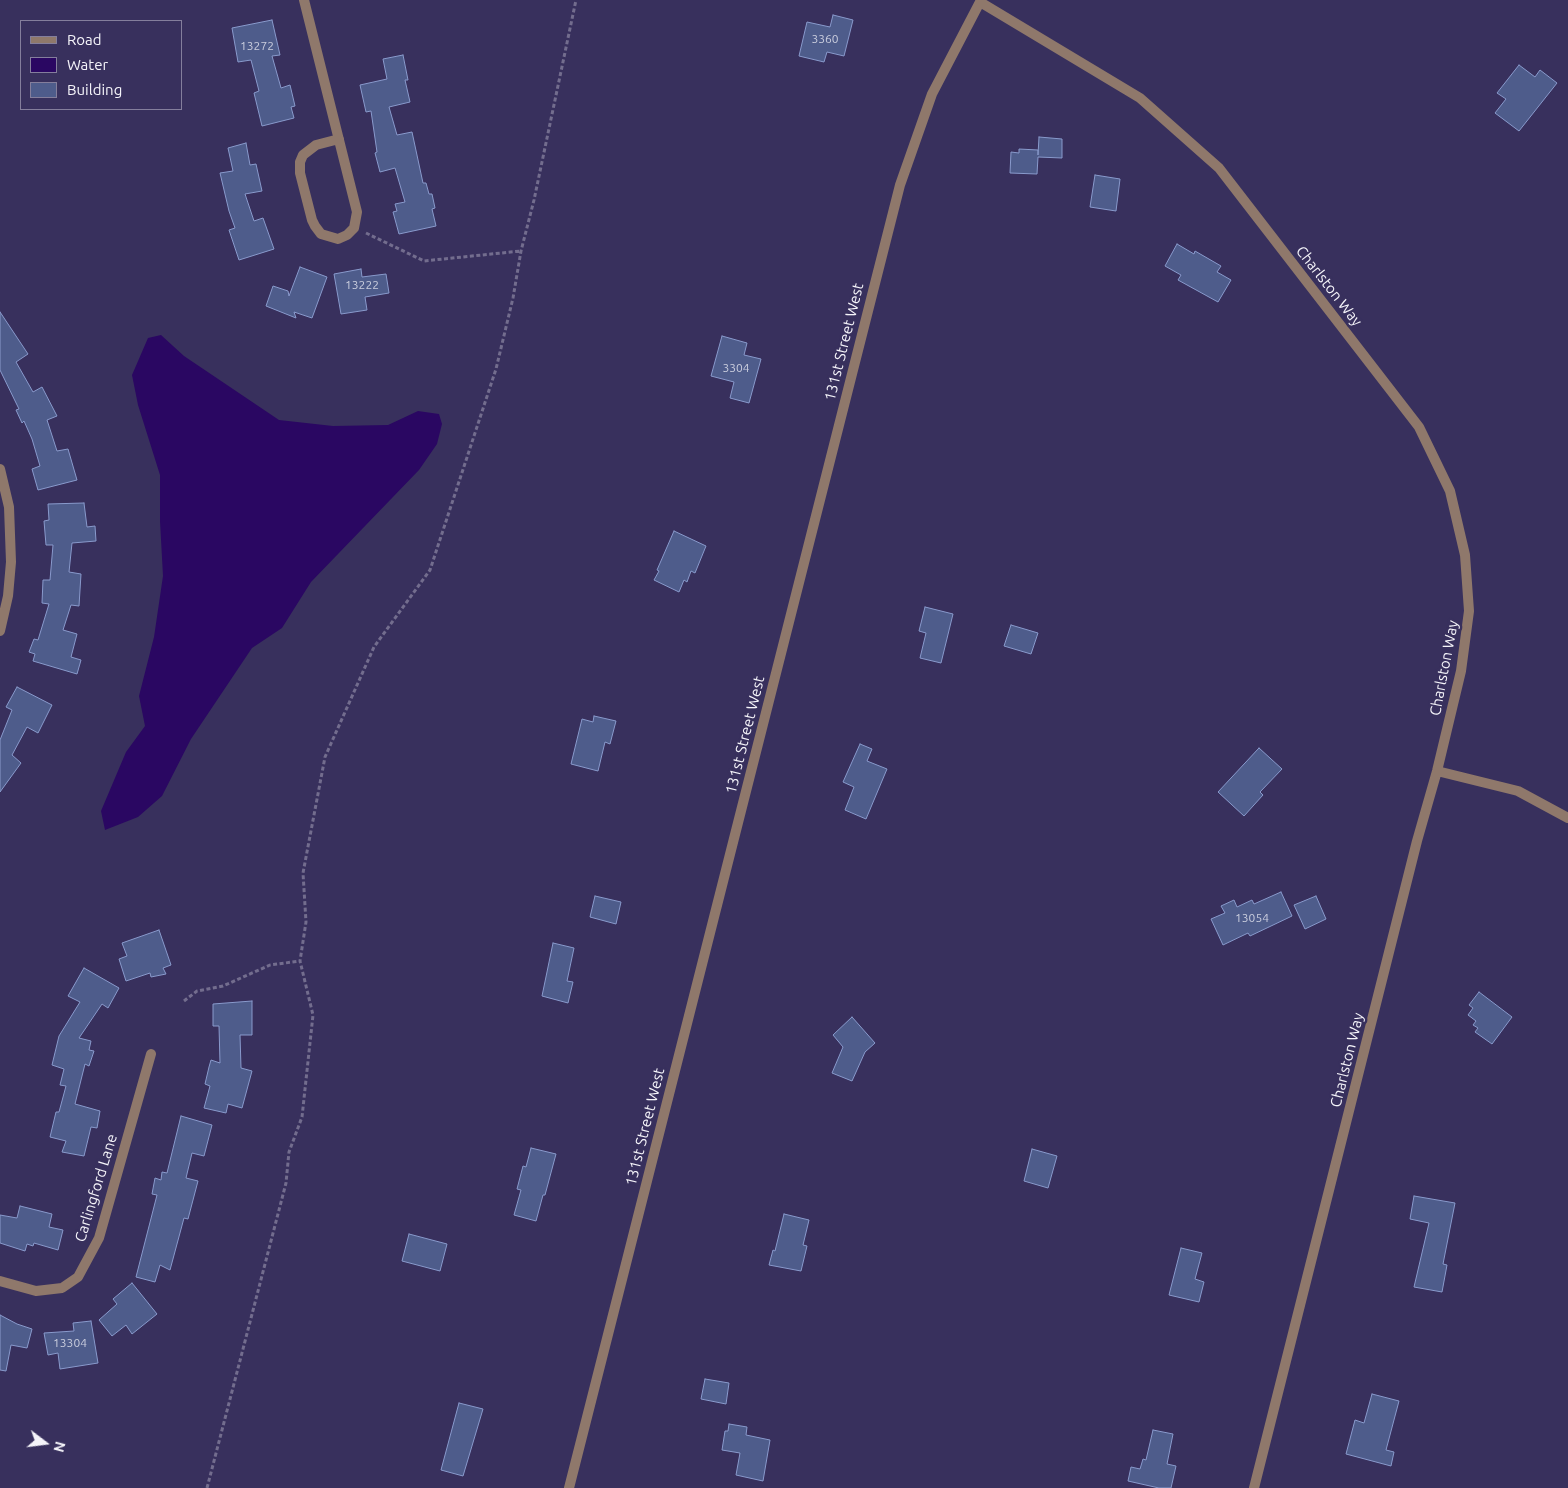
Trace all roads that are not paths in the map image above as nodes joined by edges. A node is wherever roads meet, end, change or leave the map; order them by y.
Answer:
1 (304, 0) edge
2 (981, 1) edge
3 (339, 139) junction
4 (0, 469) edge
5 (0, 630) edge
6 (1437, 771) junction
7 (1568, 818) edge
8 (151, 1054) dead end
9 (0, 1281) edge
10 (569, 1488) edge
11 (1254, 1488) edge

1 - 3 street
2 - 6 street, Charlston Way
2 - 10 street, 131st Street West
3 - 3 street
4 - 5 street
6 - 7 street
6 - 11 street, Charlston Way
8 - 9 street, Carlingford Lane

